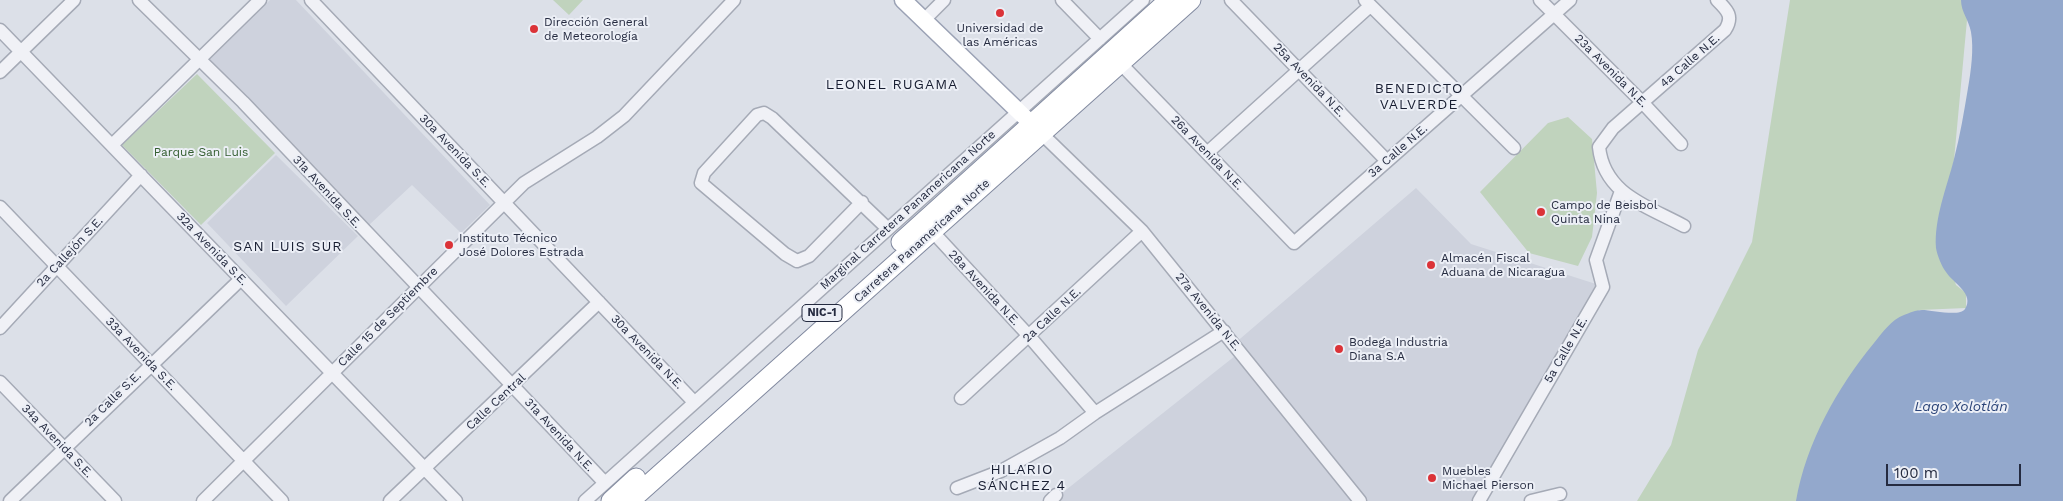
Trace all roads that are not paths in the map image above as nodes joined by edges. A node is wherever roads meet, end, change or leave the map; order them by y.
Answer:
1 (74, 0) edge
2 (138, 0) edge
3 (260, 0) edge
4 (311, 0) edge
5 (734, 0) edge
6 (903, 0) edge
7 (944, 0) edge
8 (1062, 0) edge
9 (1143, 0) edge
10 (1169, 0) edge
11 (1191, 0) edge
12 (1230, 0) edge
13 (1540, 0) edge
14 (1570, 0) edge
15 (1717, 0) edge
16 (1367, 3) edge
17 (1554, 14) junction
18 (924, 20) junction
19 (0, 30) edge
20 (1100, 39) junction
21 (21, 52) junction
22 (199, 59) junction
23 (1121, 64) junction
24 (1299, 70) junction
25 (0, 72) edge
26 (1460, 96) junction
27 (1642, 102) junction
28 (1030, 123) junction
29 (1681, 144) dead end
30 (112, 145) junction
31 (1514, 148) dead end
32 (1207, 153) junction
33 (1386, 161) junction
34 (141, 175) junction
35 (1621, 191) junction
36 (504, 202) junction
37 (862, 202) junction
38 (0, 207) edge
39 (1684, 226) dead end
40 (887, 228) junction
41 (1142, 231) junction
42 (932, 232) junction
43 (1294, 243) joint
44 (57, 266) junction
45 (240, 279) junction
46 (417, 287) junction
47 (599, 302) junction
48 (0, 328) edge
49 (1224, 331) junction
50 (1029, 336) junction
51 (150, 364) junction
52 (331, 373) junction
53 (0, 382) edge
54 (513, 386) junction
55 (961, 398) dead end
56 (690, 406) junction
57 (1095, 413) junction
58 (63, 447) junction
59 (244, 462) junction
60 (425, 468) junction
61 (605, 483) junction
62 (957, 488) dead end
63 (1560, 494) dead end
64 (10, 501) edge
65 (115, 501) edge
66 (203, 501) edge
67 (282, 501) edge
68 (390, 501) edge
69 (456, 501) edge
70 (585, 501) edge
71 (611, 501) edge
72 (630, 501) edge
73 (1360, 501) edge
74 (1479, 501) edge
75 (1531, 501) edge

1 - 21 street
2 - 22 street, 31a Avenida S.E.
3 - 22 street
4 - 36 street, 30a Avenida S.E.
5 - 36 street, Calle 15 de Septiembre
6 - 18 main road
7 - 18 street
8 - 20 street
9 - 20 street, Marginal Carretera Panamericana Norte
10 - 28 highway, Carretera Panamericana Norte / NIC-1
11 - 23 highway, Carretera Panamericana Norte / NIC-1
12 - 24 street, 25a Avenida N.E.
13 - 17 street, 23a Avenida N.E.
14 - 17 street, 3a Calle N.E.
15 - 27 street, 4a Calle N.E.
16 - 24 street
16 - 26 street
17 - 26 street, 3a Calle N.E.
17 - 27 street, 23a Avenida N.E.
18 - 28 main road
19 - 21 street, 32a Avenida S.E.
20 - 28 street, Marginal Carretera Panamericana Norte
21 - 25 street
21 - 30 street, 32a Avenida S.E.
22 - 30 street
22 - 46 street, 31a Avenida S.E.
23 - 28 highway, Carretera Panamericana Norte / NIC-1
23 - 32 street, 26a Avenida N.E.
24 - 32 street
24 - 33 street, 25a Avenida N.E.
26 - 31 street
26 - 33 street, 3a Calle N.E.
27 - 29 street, 23a Avenida N.E.
27 - 35 street, 4a Calle N.E.
28 - 40 street, Marginal Carretera Panamericana Norte
28 - 41 street, 27a Avenida N.E.
28 - 42 highway, Carretera Panamericana Norte / NIC-1
28 - 71 highway, Carretera Panamericana Norte / NIC-1
30 - 34 street, 32a Avenida S.E.
32 - 43 street, 26a Avenida N.E.
33 - 43 street, 3a Calle N.E.
34 - 44 street, 2a Callejón S.E.
34 - 45 street, 32a Avenida S.E.
35 - 39 street
35 - 74 street, 5a Calle N.E.
36 - 46 street, Calle 15 de Septiembre
36 - 47 street, 30a Avenida S.E.
37 - 37 street
37 - 40 street
38 - 44 street, 33a Avenida S.E.
40 - 56 street, Marginal Carretera Panamericana Norte
41 - 49 street, 27a Avenida N.E.
41 - 50 street, 2a Calle N.E.
42 - 50 street, 28a Avenida N.E.
42 - 72 highway, Carretera Panamericana Norte / NIC-1
44 - 48 street, 2a Callejón S.E.
44 - 51 street, 33a Avenida S.E.
45 - 51 street, 2a Calle S.E.
45 - 52 street, 32a Avenida S.E.
46 - 52 street, Calle 15 de Septiembre
46 - 54 street, 31a Avenida S.E.
47 - 54 street, Calle Central
47 - 56 street, 30a Avenida N.E.
49 - 57 street
49 - 73 street, 27a Avenida N.E.
50 - 55 street, 2a Calle N.E.
50 - 57 street, 28a Avenida N.E.
51 - 58 street, 2a Calle S.E.
51 - 59 street, 33a Avenida S.E.
52 - 59 street, Calle 15 de Septiembre
52 - 60 street, 32a Avenida S.E.
53 - 58 street, 34a Avenida S.E.
54 - 60 street, Calle Central
54 - 61 street, 31a Avenida N.E.
56 - 61 street, Marginal Carretera Panamericana Norte
57 - 62 street
58 - 64 street, 2a Calle S.E.
58 - 65 street, 34a Avenida S.E.
59 - 66 street, Calle 15 de Septiembre
59 - 67 street, 33a Avenida S.E.
60 - 68 street, Calle Central
60 - 69 street, 32a Avenida S.E.
61 - 70 street, Marginal Carretera Panamericana Norte
63 - 75 street

